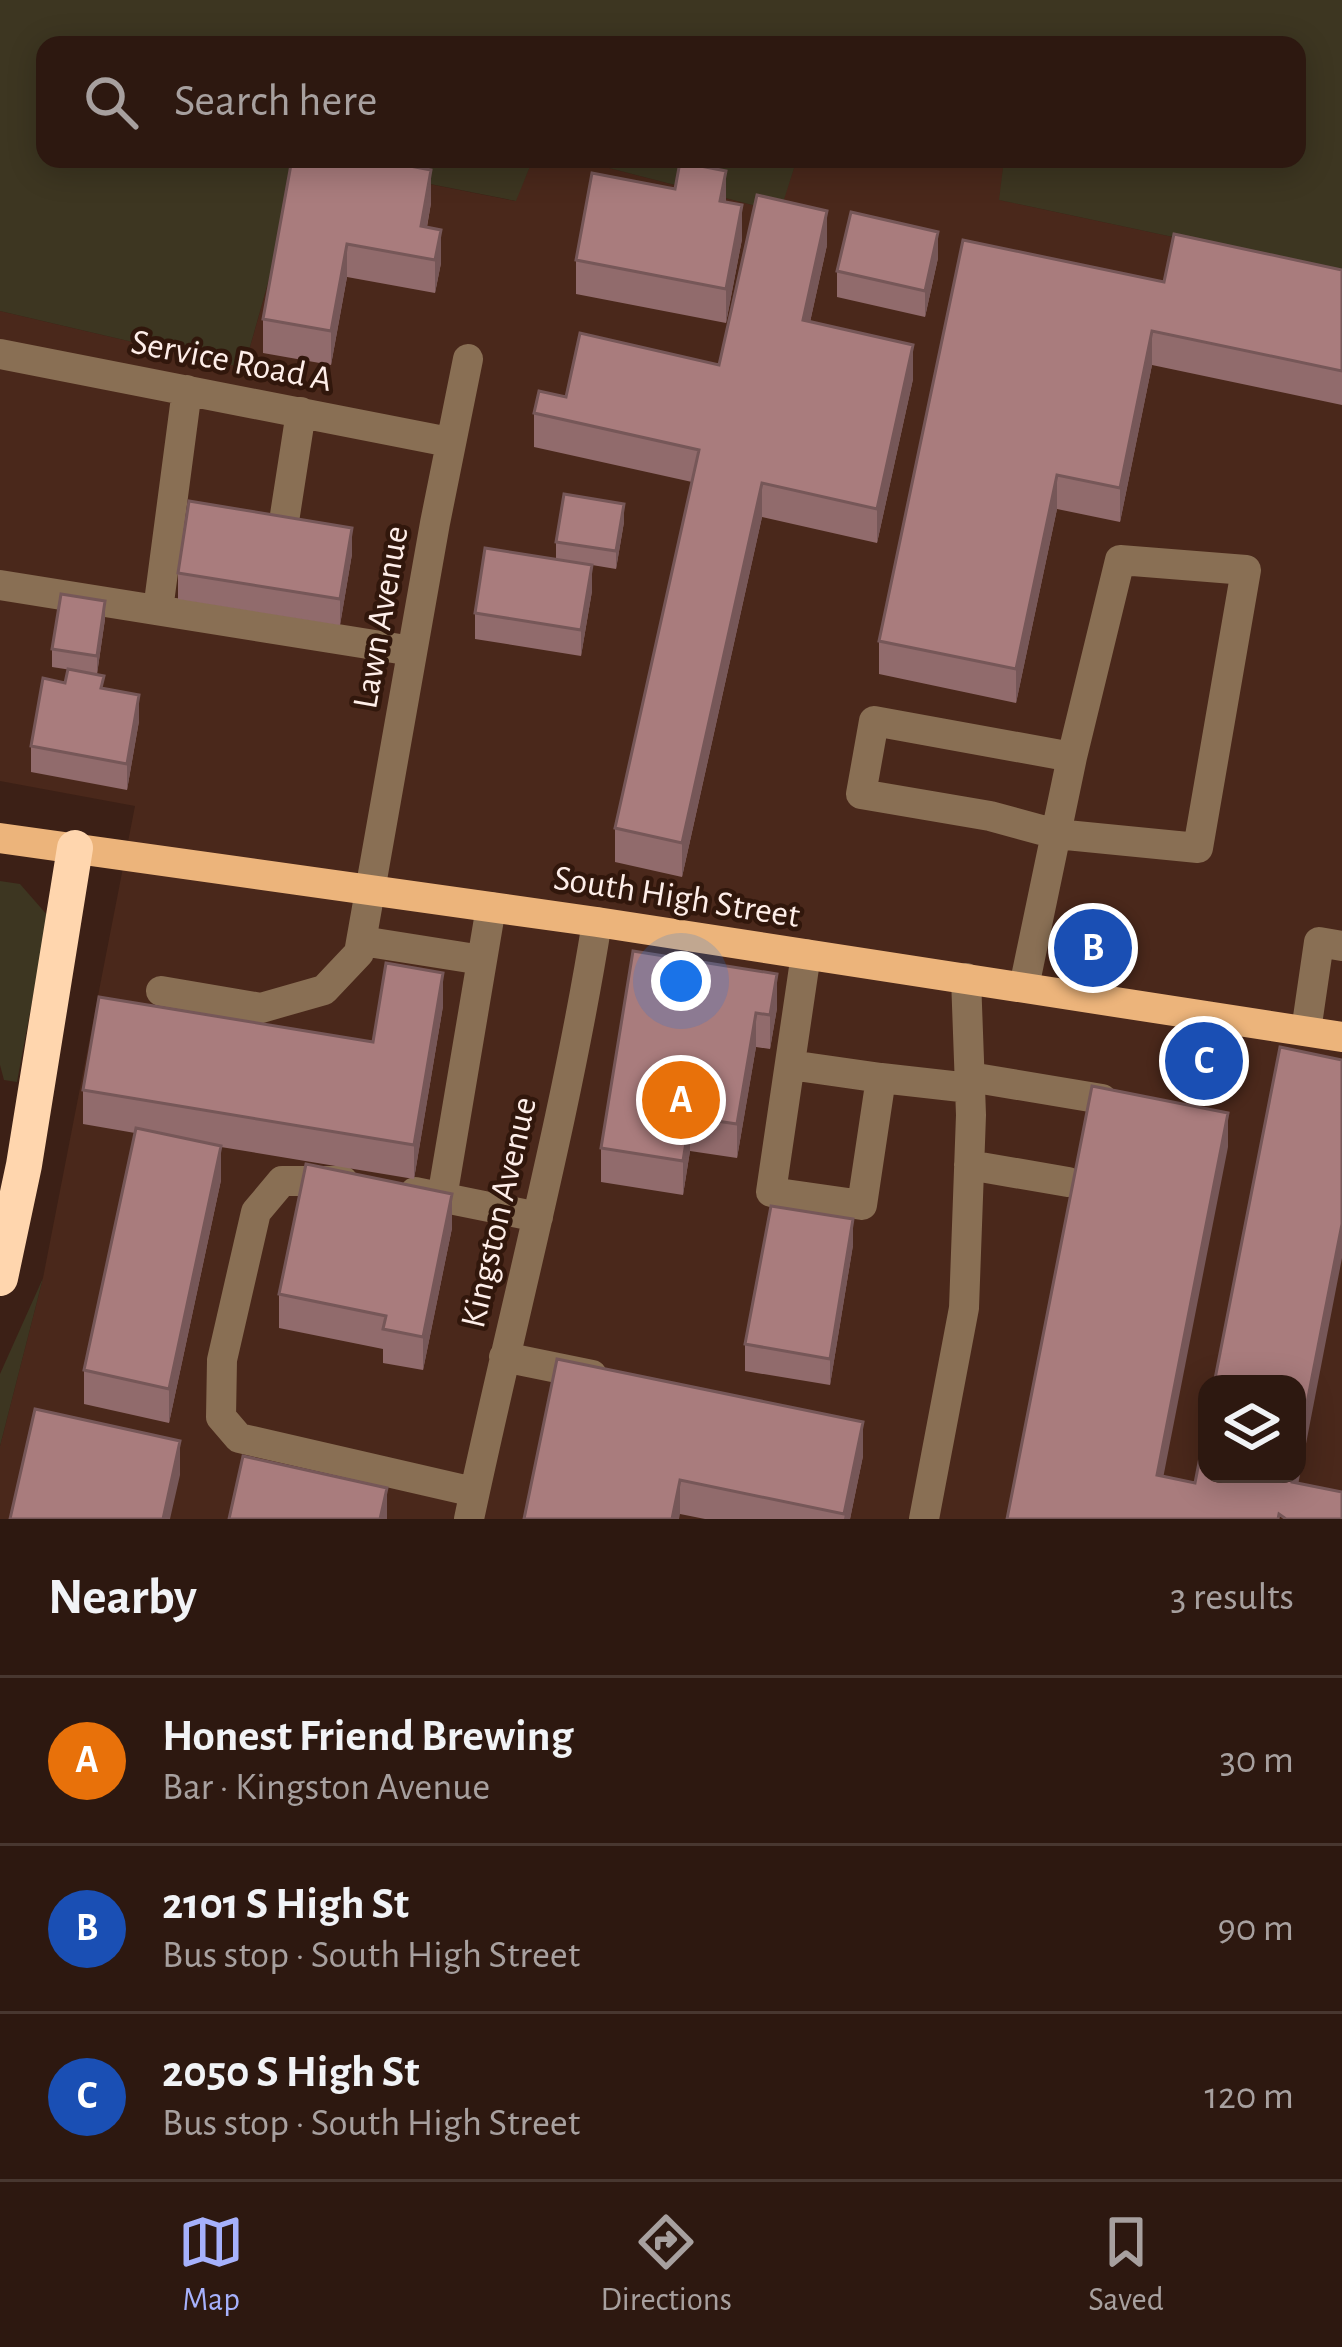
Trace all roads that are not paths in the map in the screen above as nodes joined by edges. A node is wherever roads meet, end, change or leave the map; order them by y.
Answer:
1 (0, 353) edge
2 (468, 359) dead end
3 (187, 390) junction
4 (301, 412) junction
5 (449, 442) junction
6 (285, 515) edge
7 (0, 585) edge
8 (158, 610) junction
9 (412, 651) junction
10 (1072, 758) junction
11 (1056, 834) junction
12 (0, 838) edge
13 (75, 848) junction
14 (371, 890) junction
15 (491, 907) junction
16 (597, 922) junction
17 (362, 940) junction
18 (1342, 943) edge
19 (806, 954) junction
20 (482, 960) junction
21 (966, 978) junction
22 (1024, 987) junction
23 (161, 991) dead end
24 (1306, 1031) junction
25 (1342, 1037) edge
26 (790, 1065) junction
27 (881, 1078) junction
28 (970, 1083) junction
29 (1102, 1100) edge
30 (969, 1165) junction
31 (1068, 1182) edge
32 (442, 1198) junction
33 (538, 1217) junction
34 (0, 1278) edge
35 (504, 1357) junction
36 (619, 1380) edge
37 (472, 1506) edge
38 (924, 1519) edge

1 - 3 street, Service Road A
2 - 5 street, Lawn Avenue
3 - 4 street, Service Road A
3 - 8 street
4 - 5 street, Service Road A
4 - 6 street
5 - 9 street, Lawn Avenue
7 - 8 street
8 - 9 street
9 - 14 street, Lawn Avenue
10 - 11 street
10 - 11 street
10 - 11 street
11 - 22 street
12 - 13 main road, South High Street
13 - 14 main road, South High Street
13 - 34 highway
14 - 15 main road, South High Street
14 - 17 street, Lawn Avenue
15 - 16 main road, South High Street
15 - 20 street
16 - 19 main road, South High Street
16 - 33 street, Kingston Avenue
17 - 20 street
17 - 23 street
18 - 24 street
19 - 21 main road, South High Street
19 - 26 street
20 - 32 street
21 - 22 main road, South High Street
21 - 28 street
22 - 24 main road, South High Street
24 - 25 main road, South High Street
26 - 27 street
26 - 27 street
27 - 28 street
28 - 29 street
28 - 30 street
30 - 31 street
30 - 38 street
32 - 33 street
32 - 37 street
33 - 35 street, Kingston Avenue
35 - 36 street
35 - 37 street, Kingston Avenue

